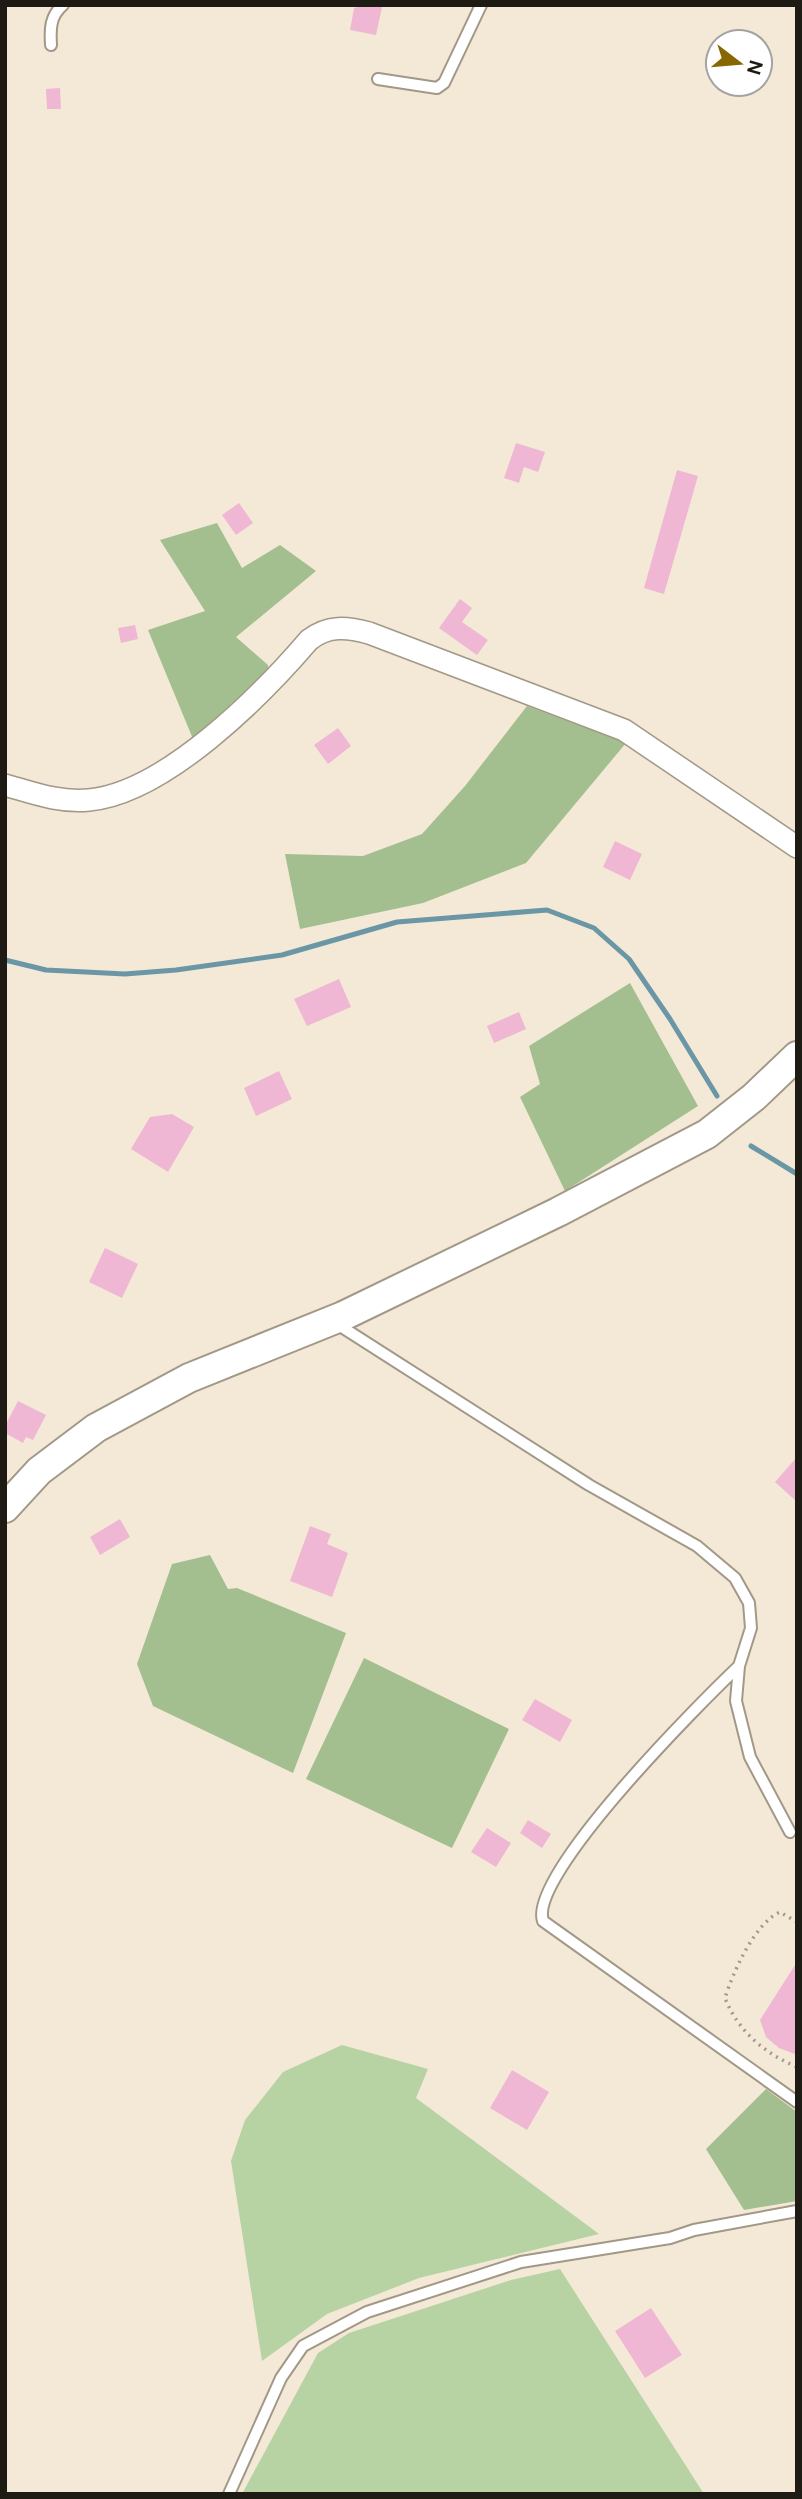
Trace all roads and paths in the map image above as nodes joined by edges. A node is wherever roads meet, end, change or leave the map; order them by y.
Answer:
1 (63, 5) edge
2 (481, 5) edge
3 (51, 45) dead end
4 (379, 79) dead end
5 (5, 785) edge
6 (797, 847) edge
7 (797, 1056) edge
8 (332, 1321) junction
9 (5, 1508) edge
10 (738, 1666) junction
11 (790, 1832) dead end
12 (797, 1922) edge
13 (797, 2067) edge
14 (797, 2102) edge
15 (797, 2211) edge
16 (229, 2494) edge

1 - 3 lane
2 - 4 lane
5 - 6 street
7 - 8 street
8 - 9 street
8 - 10 lane
10 - 11 lane
10 - 14 lane
12 - 13 path
15 - 16 lane

